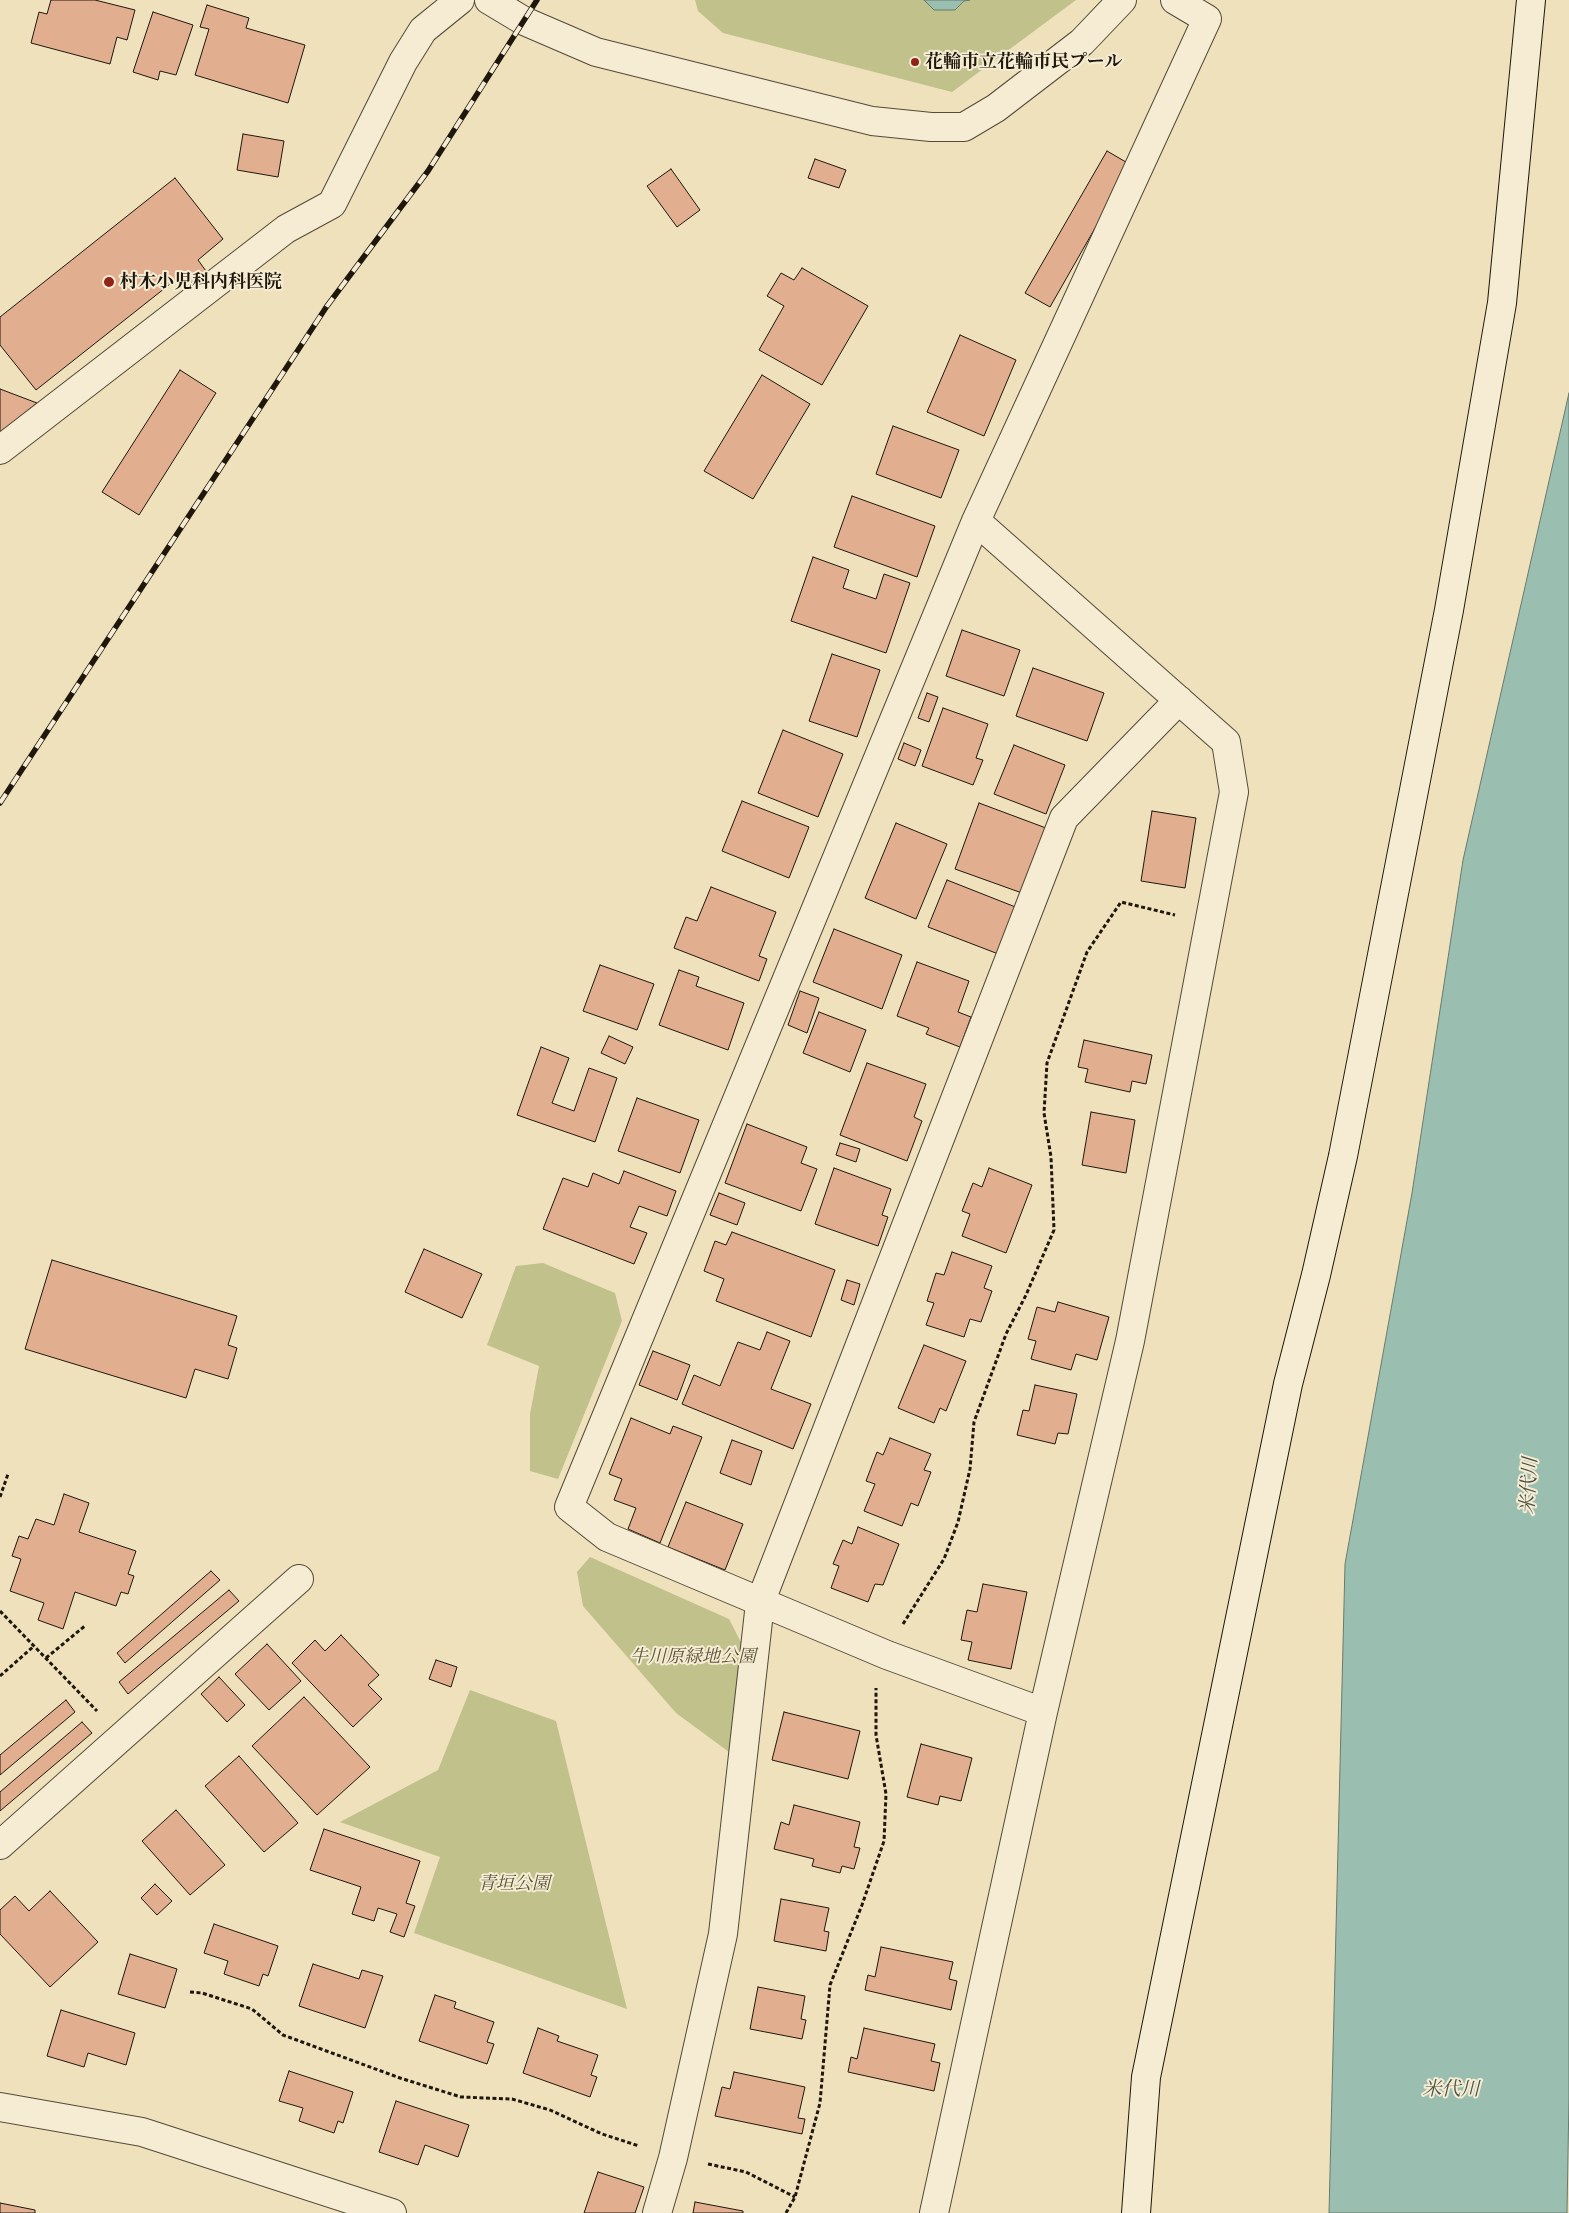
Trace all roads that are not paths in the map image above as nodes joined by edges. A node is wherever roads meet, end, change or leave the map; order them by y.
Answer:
1 (460, 0) edge
2 (489, 0) edge
3 (1122, 0) edge
4 (1176, 0) edge
5 (1531, 0) edge
6 (0, 450) edge
7 (976, 521) junction
8 (1179, 700) junction
9 (299, 1579) dead end
10 (760, 1603) junction
11 (1043, 1712) junction
12 (0, 1845) edge
13 (0, 2107) edge
14 (392, 2213) edge
15 (657, 2213) edge
16 (934, 2213) edge
17 (1136, 2213) edge

1 - 6 street
2 - 3 street
4 - 7 street
5 - 17 street
7 - 8 street
7 - 10 street
8 - 10 street
8 - 11 street
9 - 12 street
10 - 11 street
10 - 15 street
11 - 16 street
13 - 14 street

